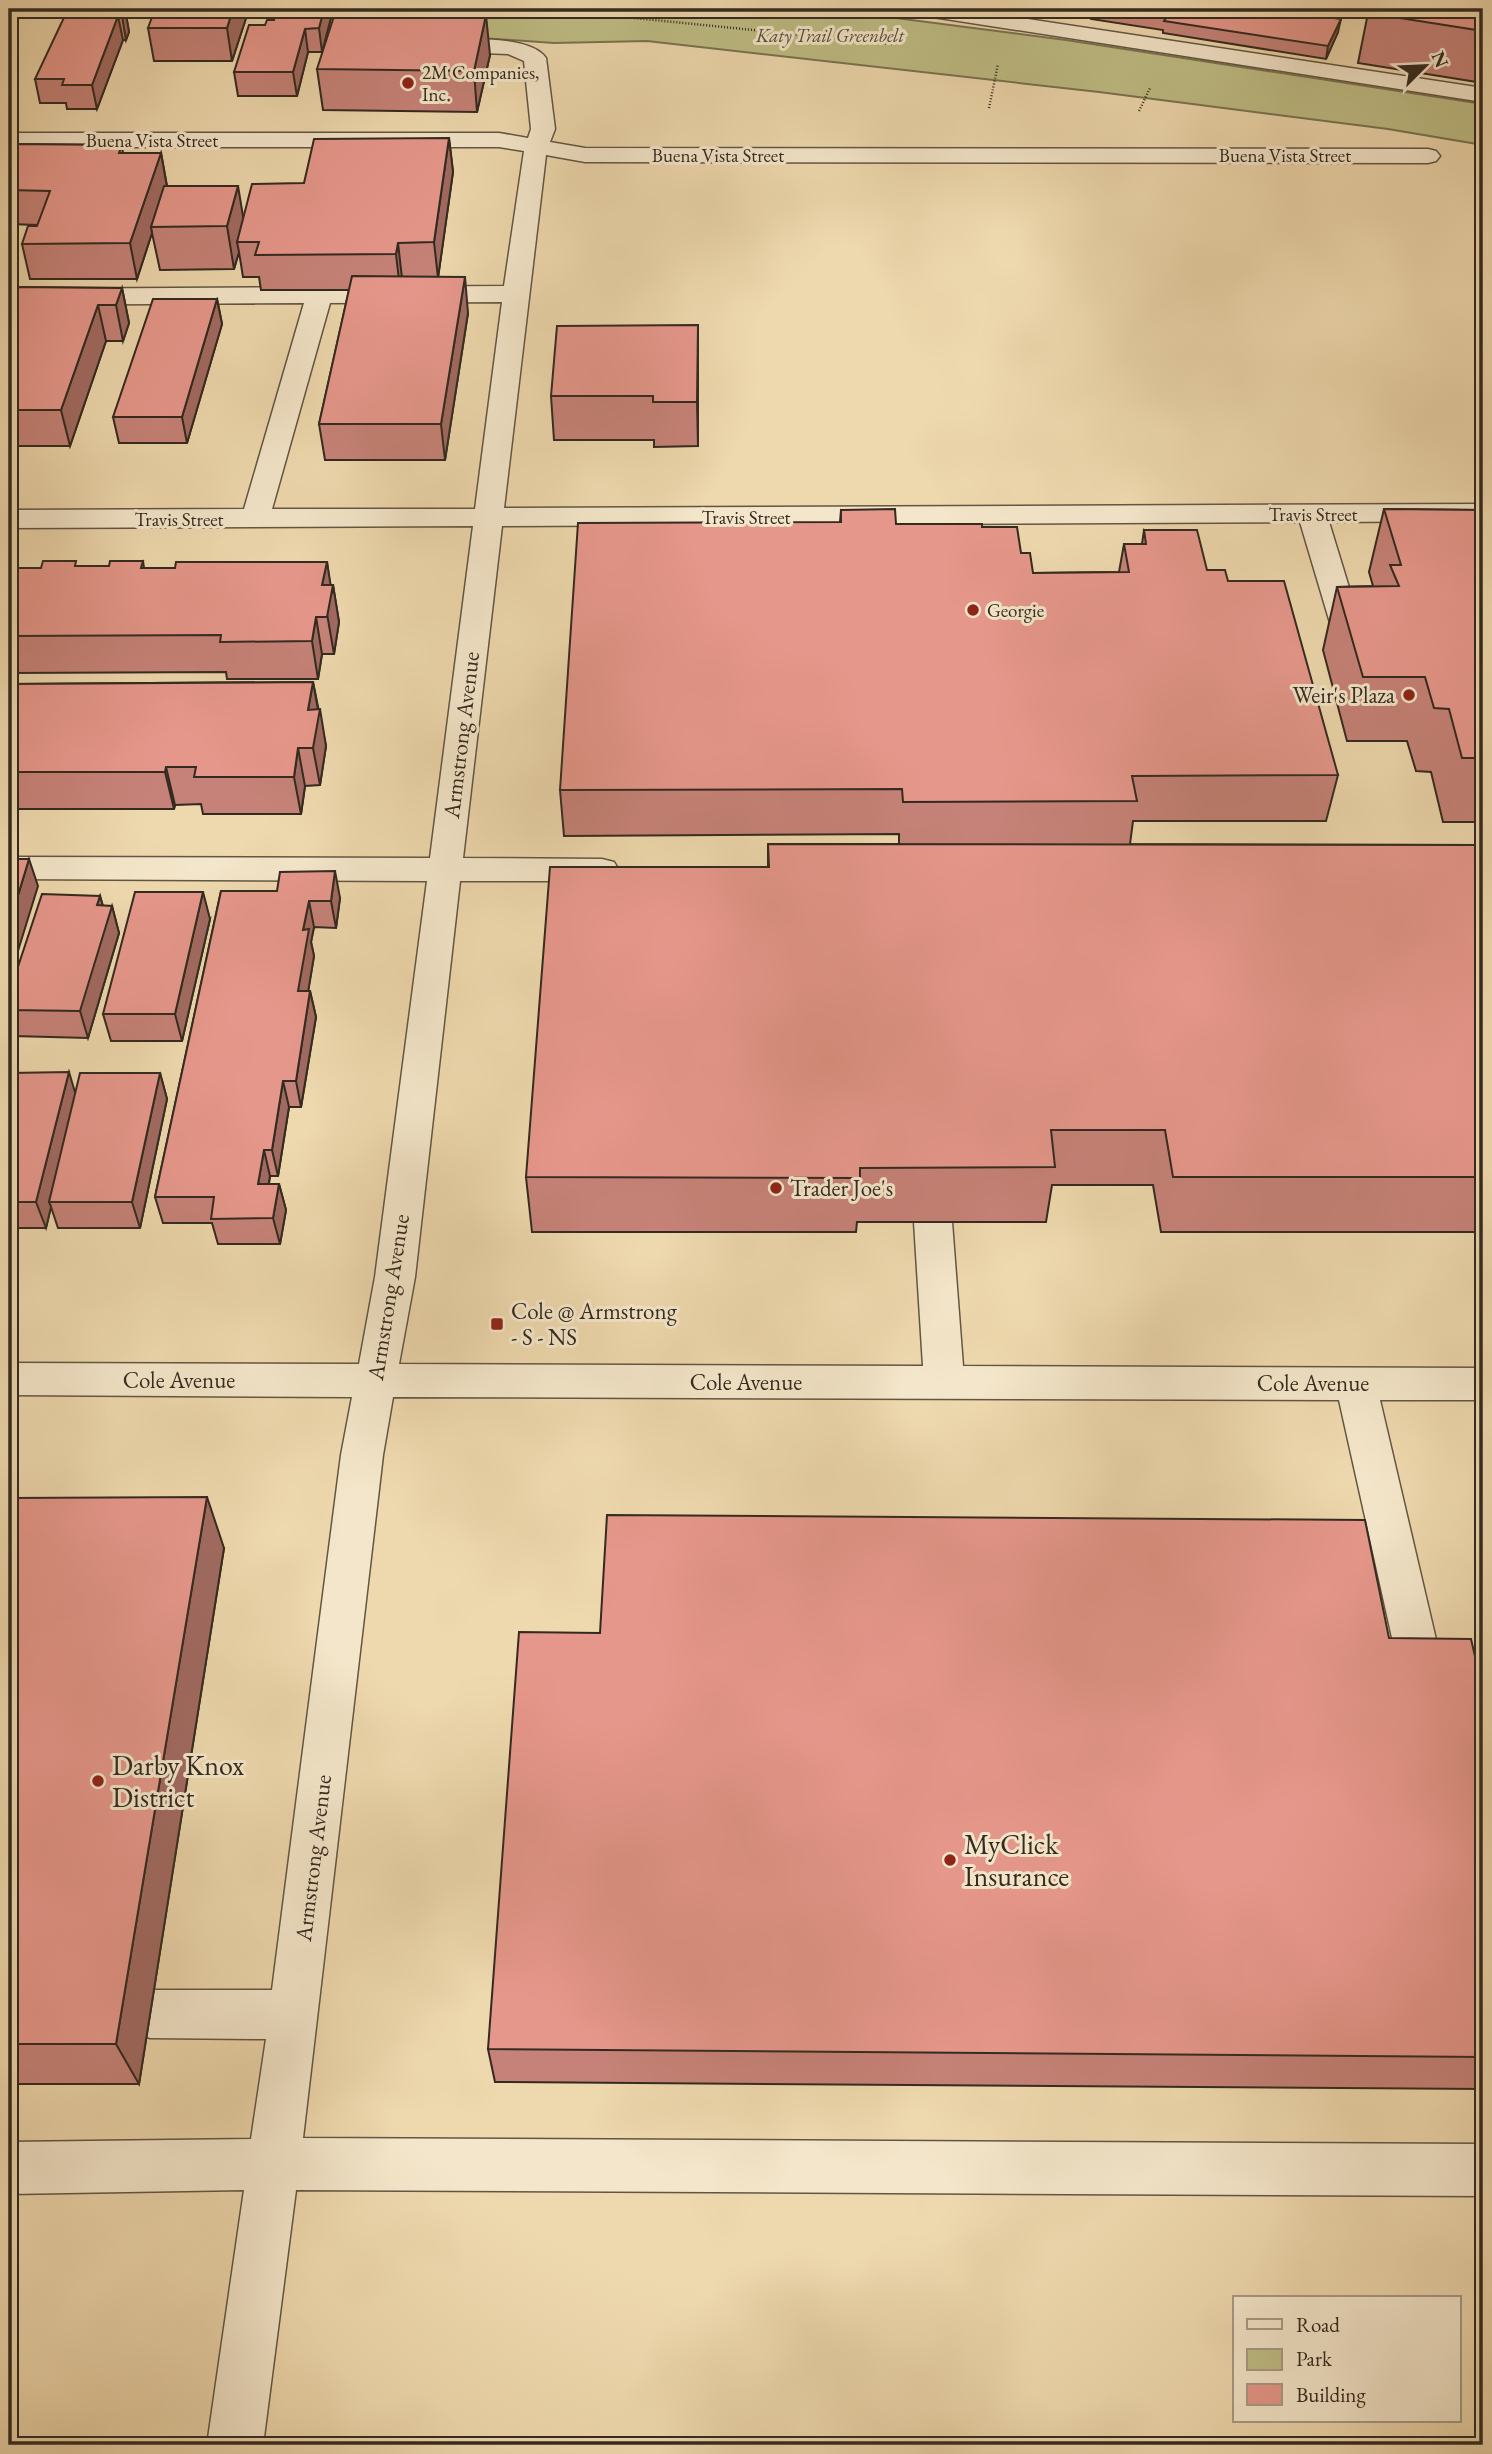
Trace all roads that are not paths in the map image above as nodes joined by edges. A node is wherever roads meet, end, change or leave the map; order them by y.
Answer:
1 (920, 9) edge
2 (419, 46) edge
3 (1483, 95) edge
4 (9, 140) edge
5 (538, 148) junction
6 (1428, 156) dead end
7 (515, 294) junction
8 (318, 295) junction
9 (9, 296) edge
10 (1483, 513) edge
11 (1312, 514) junction
12 (488, 518) junction
13 (9, 519) edge
14 (255, 519) junction
15 (1354, 650) edge
16 (9, 868) edge
17 (632, 870) edge
18 (444, 871) junction
19 (933, 1222) edge
20 (9, 1380) edge
21 (374, 1381) junction
22 (944, 1382) junction
23 (1356, 1383) junction
24 (1483, 1384) edge
25 (1423, 1678) edge
26 (150, 2014) dead end
27 (294, 2015) junction
28 (273, 2164) junction
29 (9, 2168) edge
30 (1483, 2171) edge
31 (235, 2445) edge

1 - 3 street
2 - 5 street, Armstrong Avenue
4 - 5 street, Buena Vista Street
5 - 6 street, Buena Vista Street
5 - 7 street, Armstrong Avenue
7 - 8 street
7 - 12 street, Armstrong Avenue
8 - 9 street
8 - 14 street
10 - 11 street, Travis Street
11 - 12 street, Travis Street
11 - 15 street
12 - 14 street, Travis Street
12 - 18 street, Armstrong Avenue
13 - 14 street, Travis Street
16 - 18 street
17 - 18 street
18 - 21 street, Armstrong Avenue
19 - 22 street
20 - 21 street, Cole Avenue
21 - 22 street, Cole Avenue
21 - 27 street, Armstrong Avenue
22 - 23 street, Cole Avenue
23 - 24 street, Cole Avenue
23 - 25 street
26 - 27 street
27 - 28 street, Armstrong Avenue
28 - 29 street
28 - 30 street
28 - 31 street, Armstrong Avenue

